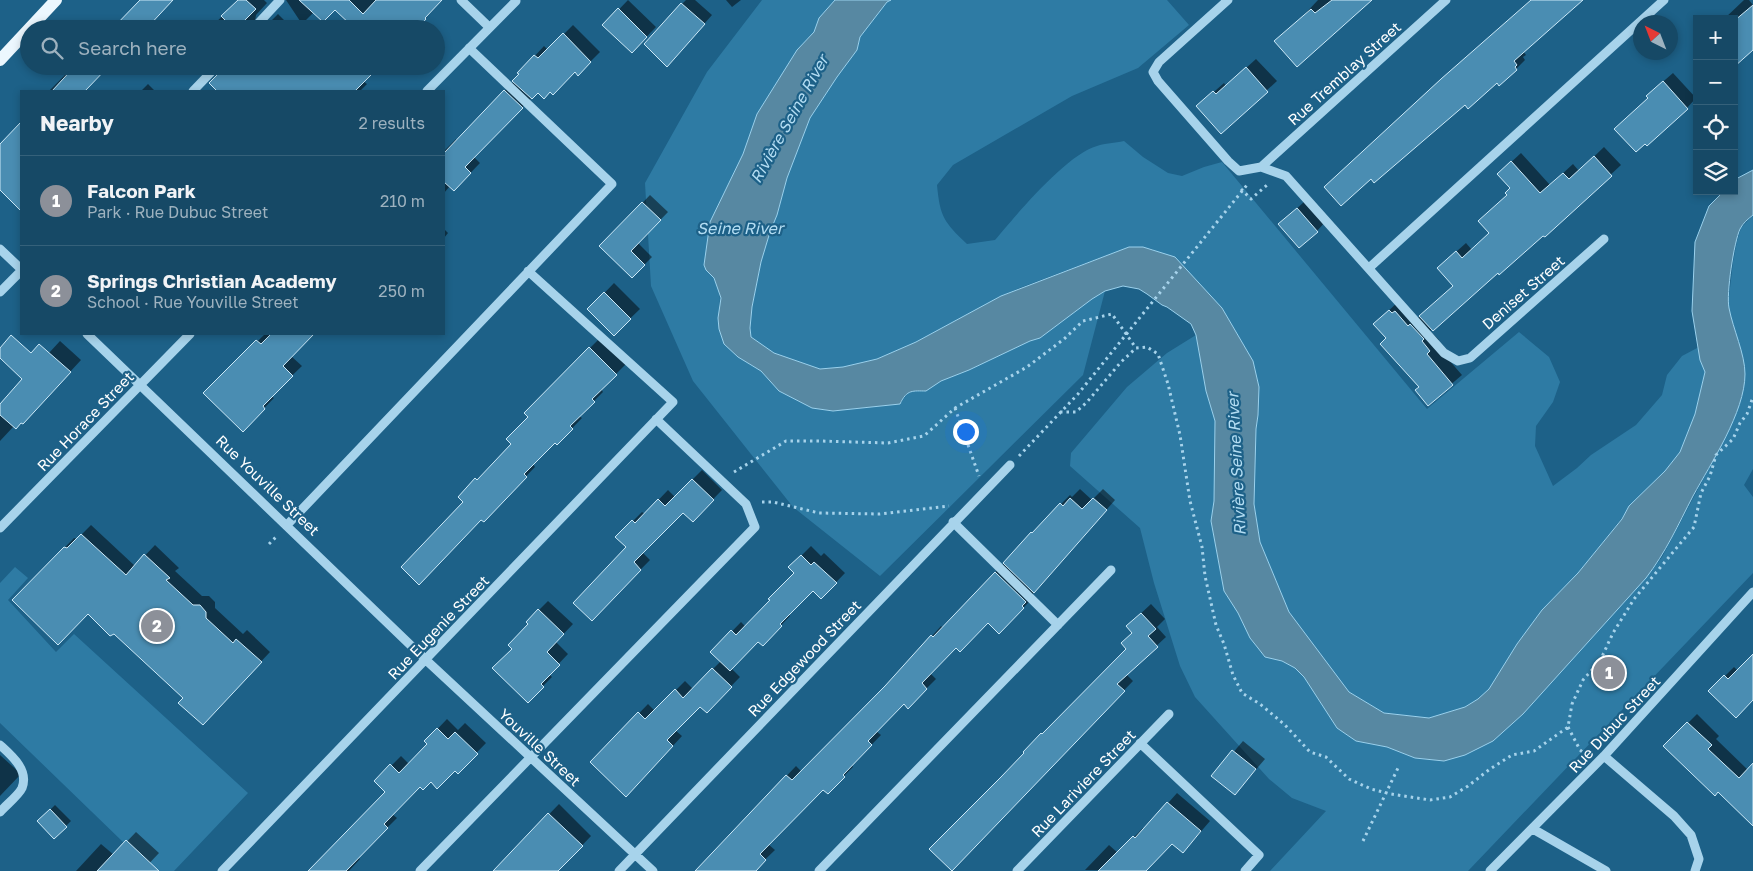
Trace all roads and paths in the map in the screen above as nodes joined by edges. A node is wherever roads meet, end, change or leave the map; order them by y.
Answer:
1 (56, 0) edge
2 (280, 0) edge
3 (461, 0) edge
4 (1228, 0) edge
5 (1446, 0) edge
6 (1664, 0) edge
7 (516, 1) edge
8 (37, 20) edge
9 (261, 20) edge
10 (489, 27) junction
11 (20, 37) edge
12 (469, 48) junction
13 (3, 55) edge
14 (445, 73) edge
15 (208, 75) edge
16 (443, 75) edge
17 (194, 90) edge
18 (428, 90) edge
19 (1261, 167) junction
20 (1228, 207) dead end
21 (1604, 240) dead end
22 (0, 249) edge
23 (1369, 268) junction
24 (20, 269) edge
25 (20, 271) edge
26 (528, 271) junction
27 (0, 292) edge
28 (88, 335) edge
29 (189, 335) edge
30 (1136, 348) junction
31 (140, 386) junction
32 (1753, 397) edge
33 (955, 408) junction
34 (1060, 412) junction
35 (656, 419) junction
36 (1010, 465) joint
37 (722, 481) junction
38 (984, 491) junction
39 (744, 503) junction
40 (970, 506) junction
41 (953, 522) junction
42 (287, 525) junction
43 (0, 528) edge
44 (1112, 570) dead end
45 (1753, 592) edge
46 (1058, 625) junction
47 (426, 660) junction
48 (1169, 714) dead end
49 (1568, 728) junction
50 (1140, 743) junction
51 (0, 745) edge
52 (1604, 756) junction
53 (530, 757) junction
54 (1596, 764) junction
55 (1398, 768) dead end
56 (1386, 793) junction
57 (0, 812) edge
58 (1533, 829) junction
59 (1363, 841) dead end
60 (635, 854) junction
61 (222, 871) edge
62 (420, 871) edge
63 (619, 871) edge
64 (653, 871) edge
65 (819, 871) edge
66 (1017, 871) edge
67 (1245, 871) edge
68 (1490, 871) edge
69 (1606, 871) edge
70 (1695, 871) edge

1 - 8 main road
2 - 9 street
3 - 10 street
4 - 19 street
5 - 19 street, Rue Tremblay Street
6 - 23 street
7 - 10 street
10 - 12 street
11 - 13 main road
12 - 14 street
12 - 26 street
15 - 17 street
16 - 18 street
19 - 23 street
20 - 34 path
21 - 23 street, Deniset Street
22 - 24 street
25 - 27 street
26 - 35 street, Rue Eugenie Street
26 - 42 street
28 - 31 street, Rue Youville Street
29 - 31 street, Rue Horace Street
30 - 33 path
30 - 34 path
30 - 56 path
31 - 42 street, Rue Youville Street
31 - 43 street, Rue Horace Street
32 - 49 path
33 - 37 path
33 - 38 path
34 - 36 path
35 - 37 street
35 - 47 street, Rue Eugenie Street
36 - 38 street, Rue Edgewood Street
37 - 39 street
38 - 40 street, Rue Edgewood Street
39 - 40 path
39 - 53 street
40 - 41 street, Rue Edgewood Street
41 - 46 street
41 - 60 street, Rue Edgewood Street
42 - 47 street, Rue Youville Street
44 - 46 street
45 - 52 street, Rue Dubuc Street
46 - 65 street
47 - 53 street, Youville Street
47 - 61 street, Rue Eugenie Street
48 - 50 street, Rue Lariviere Street
49 - 54 path
49 - 56 path
50 - 66 street, Rue Lariviere Street
50 - 67 street
51 - 57 street
52 - 54 street, Rue Dubuc Street
52 - 70 street
53 - 60 street, Youville Street
53 - 62 street
54 - 58 street, Rue Dubuc Street
55 - 56 path
56 - 59 path
58 - 68 street, Rue Dubuc Street
58 - 69 street
60 - 63 street, Rue Edgewood Street
60 - 64 street

